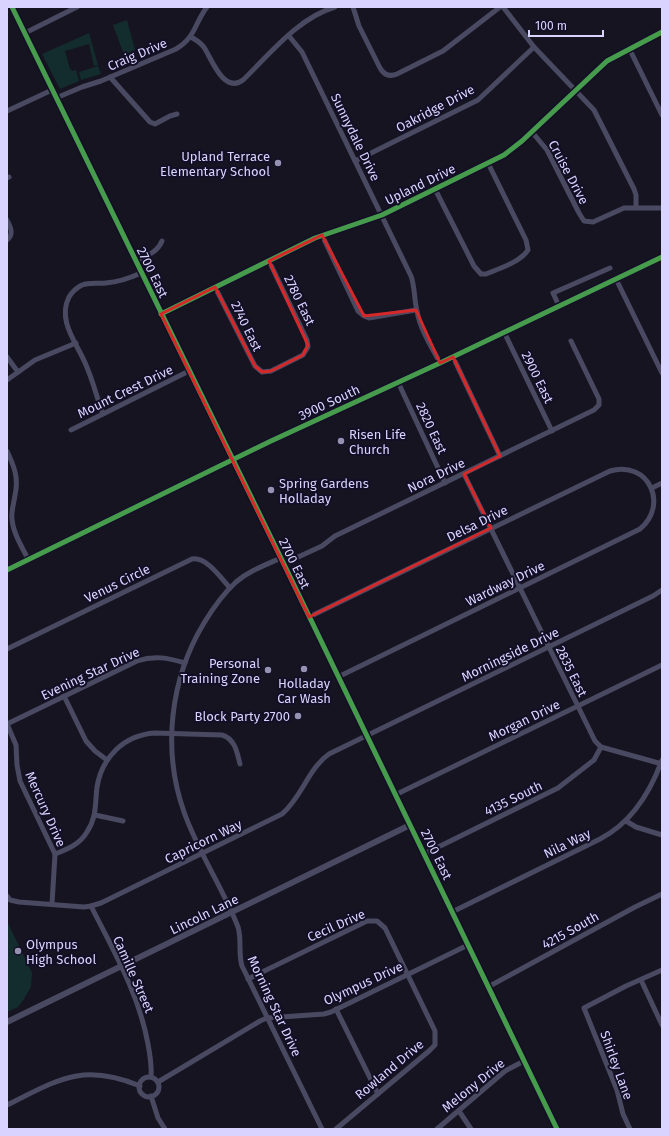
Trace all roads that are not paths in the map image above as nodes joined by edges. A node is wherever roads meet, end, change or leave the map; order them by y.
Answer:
1 (12, 7) edge
2 (77, 7) edge
3 (207, 7) edge
4 (335, 7) edge
5 (353, 7) edge
6 (500, 7) edge
7 (503, 7) edge
8 (24, 32) junction
9 (662, 32) edge
10 (289, 36) junction
11 (191, 37) junction
12 (534, 47) junction
13 (629, 48) junction
14 (110, 77) junction
15 (52, 90) junction
16 (576, 90) junction
17 (56, 98) junction
18 (7, 111) edge
19 (177, 114) dead end
20 (662, 115) edge
21 (532, 132) junction
22 (355, 161) junction
23 (488, 163) junction
24 (435, 189) junction
25 (636, 207) junction
26 (662, 208) edge
27 (382, 215) junction
28 (7, 220) edge
29 (322, 235) junction
30 (7, 240) edge
31 (162, 241) dead end
32 (662, 257) edge
33 (135, 261) junction
34 (269, 261) junction
35 (610, 268) dead end
36 (141, 273) junction
37 (616, 279) junction
38 (215, 287) junction
39 (559, 306) junction
40 (416, 310) junction
41 (161, 314) junction
42 (504, 332) junction
43 (571, 341) dead end
44 (76, 344) junction
45 (453, 357) junction
46 (7, 358) edge
47 (440, 363) junction
48 (189, 371) junction
49 (18, 372) junction
50 (262, 372) joint
51 (662, 373) edge
52 (7, 380) edge
53 (398, 382) junction
54 (103, 414) junction
55 (71, 430) dead end
56 (552, 431) junction
57 (7, 450) edge
58 (500, 456) junction
59 (233, 460) junction
60 (464, 474) junction
61 (446, 483) junction
62 (662, 483) edge
63 (652, 488) junction
64 (492, 528) junction
65 (28, 559) junction
66 (282, 561) junction
67 (7, 570) edge
68 (230, 588) junction
69 (520, 588) junction
70 (662, 590) edge
71 (309, 617) junction
72 (548, 647) junction
73 (7, 649) edge
74 (184, 663) junction
75 (662, 665) edge
76 (338, 676) junction
77 (64, 696) junction
78 (577, 707) junction
79 (7, 724) edge
80 (172, 733) junction
81 (367, 736) junction
82 (601, 747) junction
83 (107, 760) junction
84 (662, 763) edge
85 (240, 764) dead end
86 (395, 795) junction
87 (95, 815) junction
88 (626, 821) junction
89 (123, 822) dead end
90 (410, 825) junction
91 (662, 835) edge
92 (202, 853) junction
93 (55, 854) junction
94 (424, 854) junction
95 (662, 894) edge
96 (7, 896) edge
97 (52, 904) junction
98 (91, 906) junction
99 (231, 912) junction
100 (452, 912) junction
101 (468, 944) junction
102 (121, 966) junction
103 (662, 970) edge
104 (408, 974) junction
105 (248, 979) junction
106 (641, 980) junction
107 (488, 987) junction
108 (336, 1009) junction
109 (267, 1018) junction
110 (7, 1022) edge
111 (662, 1025) edge
112 (524, 1061) junction
113 (151, 1077) junction
114 (158, 1082) junction
115 (140, 1086) junction
116 (378, 1094) junction
117 (151, 1096) junction
118 (7, 1105) edge
119 (458, 1111) junction
120 (163, 1128) edge
121 (322, 1129) edge
122 (336, 1129) edge
123 (437, 1129) edge
124 (471, 1129) edge
125 (557, 1129) edge
126 (630, 1129) edge

1 - 8 street, 2700 East
2 - 8 street
3 - 11 street, Craig Drive
4 - 10 street
5 - 6 street
7 - 12 street
8 - 15 street, 2700 East
9 - 13 street, Upland Drive
10 - 11 street
10 - 22 street, Sunnydale Drive
11 - 14 street, Craig Drive
12 - 16 street
12 - 22 street, Oakridge Drive
13 - 16 street, Upland Drive
13 - 20 street
14 - 17 street, Craig Drive
14 - 19 street
15 - 17 street, 2700 East
15 - 18 street
16 - 21 street, Upland Drive
16 - 25 street
17 - 33 street, 2700 East
21 - 23 street, Upland Drive
21 - 25 street, Cruise Drive
22 - 27 street, Sunnydale Drive
23 - 24 street, Upland Drive
23 - 24 street
24 - 27 street, Upland Drive
25 - 26 street
27 - 29 street, Upland Drive
27 - 40 street, Sunnydale Drive
28 - 30 street
29 - 34 street, Upland Drive
29 - 40 street
31 - 33 street
32 - 37 main road, 3900 South
33 - 36 street, 2700 East
34 - 38 street, Upland Drive
34 - 50 street, 2780 East
35 - 39 street
36 - 41 street, 2700 East
36 - 44 street
37 - 39 main road, 3900 South
37 - 51 street
38 - 41 street, Upland Drive
38 - 50 street, 2740 East
39 - 42 main road, 3900 South
40 - 47 street, Sunnydale Drive
41 - 48 street, 2700 East
42 - 45 main road, 3900 South
42 - 56 street, 2900 East
43 - 56 street, Nora Drive
44 - 49 street
44 - 54 street
45 - 47 main road, 3900 South
45 - 58 street
46 - 49 street
47 - 53 main road, 3900 South
48 - 54 street, Mount Crest Drive
48 - 59 street, 2700 East
49 - 52 street
53 - 59 main road, 3900 South
53 - 61 street, 2820 East
54 - 55 street, Mount Crest Drive
56 - 58 street, Nora Drive
57 - 65 street
58 - 60 street, Nora Drive
59 - 65 main road, 3900 South
59 - 66 street, 2700 East
60 - 61 street, Nora Drive
60 - 64 street, 2835 East
61 - 66 street, Nora Drive
62 - 63 street
63 - 64 street, Delsa Drive
63 - 69 street, Wardway Drive
64 - 69 street, 2835 East
64 - 71 street, Delsa Drive
65 - 67 main road, 3900 South
66 - 68 street, Morning Star Drive
66 - 71 street, 2700 East
68 - 73 street, Venus Circle
68 - 74 street, Morning Star Drive
69 - 72 street, 2835 East
69 - 76 street, Wardway Drive
70 - 72 street, Morningside Drive
71 - 76 street, 2700 East
72 - 78 street, 2835 East
72 - 81 street, Morningside Drive
74 - 77 street, Evening Star Drive
74 - 80 street, Morning Star Drive
75 - 78 street, Morgan Drive
76 - 81 street, 2700 East
77 - 79 street, Evening Star Drive
77 - 83 street
78 - 82 street, 2835 East
78 - 86 street, Morgan Drive
79 - 93 street, Mercury Drive
80 - 83 street
80 - 85 street
80 - 92 street, Morning Star Drive
81 - 86 street, 2700 East
81 - 92 street, Capricorn Way
82 - 84 street
82 - 94 street, 4135 South
83 - 87 street
84 - 88 street, Nila Way
86 - 90 street, 2700 East
87 - 89 street
87 - 93 street
88 - 91 street
88 - 100 street, Nila Way
90 - 94 street, 2700 East
90 - 99 street, Lincoln Lane
92 - 98 street, Capricorn Way
92 - 99 street, Morning Star Drive
93 - 97 street, Mercury Drive
94 - 100 street, 2700 East
95 - 107 street, 4215 South
96 - 97 street, Capricorn Way
97 - 98 street, Capricorn Way
98 - 102 street, Camille Street
99 - 102 street, Lincoln Lane
99 - 105 street, Morning Star Drive
100 - 101 street, 2700 East
101 - 104 street, Olympus Drive
101 - 107 street, 2700 East
102 - 110 street, Lincoln Lane
102 - 113 street, Camille Street
103 - 106 street
104 - 105 street, Cecil Drive
104 - 108 street, Olympus Drive
104 - 116 street, Rowland Drive
105 - 109 street, Morning Star Drive
106 - 111 street
106 - 126 street, Shirley Lane
107 - 112 street, 2700 East
108 - 109 street, Olympus Drive
108 - 116 street
109 - 114 street, Olympus Drive
109 - 121 street, Morning Star Drive
112 - 119 street, Melony Drive
112 - 125 street, 2700 East
113 - 114 street
113 - 115 street
114 - 117 street
115 - 117 street
115 - 118 street
116 - 122 street, Rowland Drive
117 - 120 street
119 - 123 street, Melony Drive
119 - 124 street

